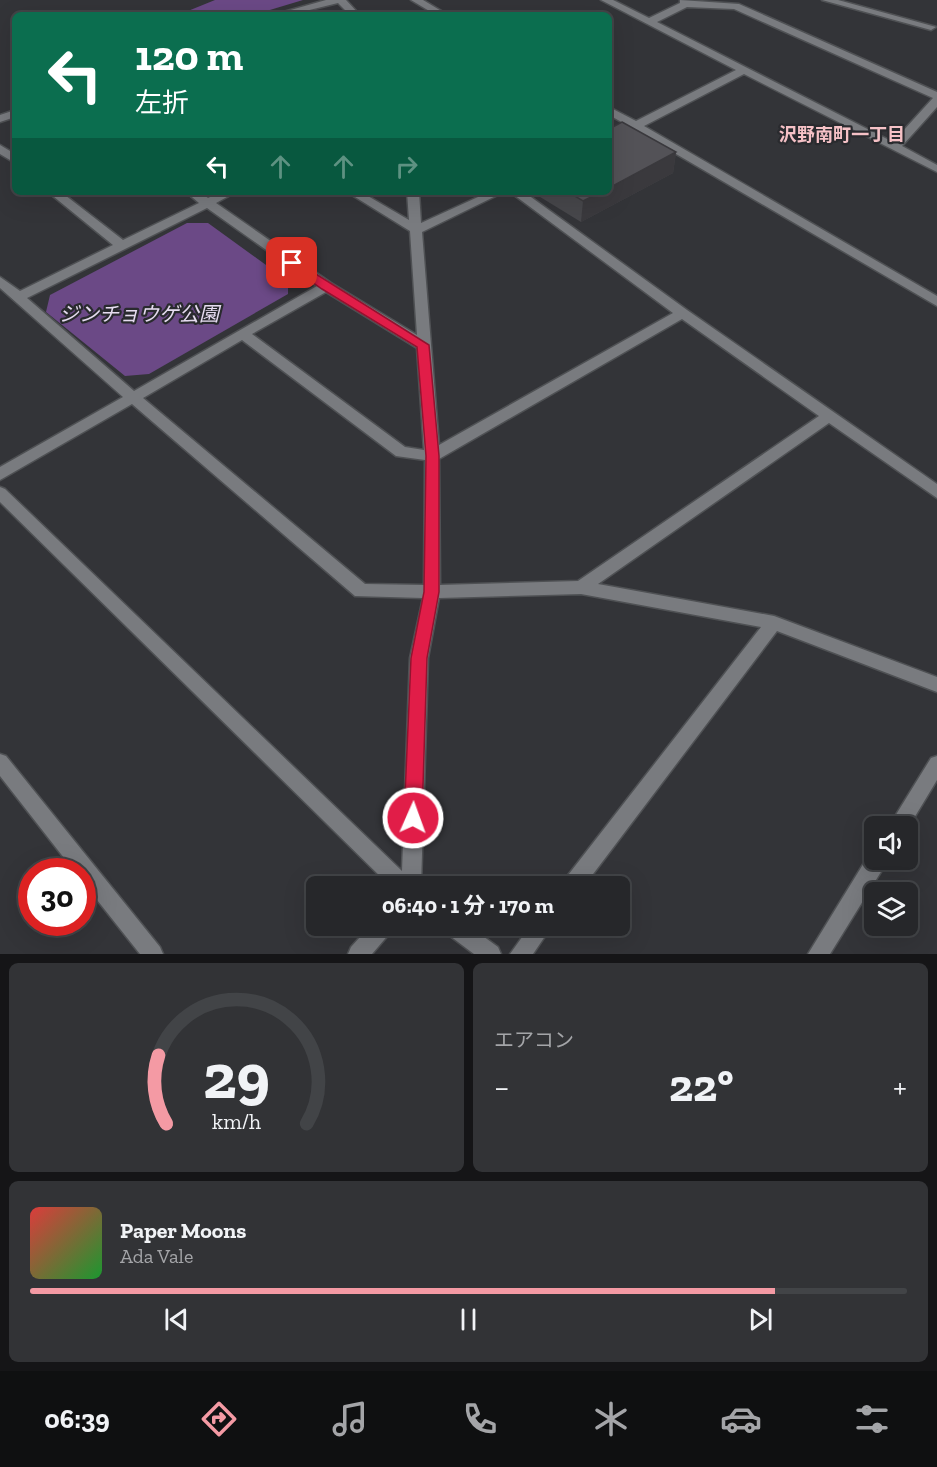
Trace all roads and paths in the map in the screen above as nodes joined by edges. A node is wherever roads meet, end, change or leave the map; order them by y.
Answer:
1 (339, 0) edge
2 (417, 0) edge
3 (606, 0) edge
4 (827, 0) edge
5 (685, 2) edge
6 (290, 12) edge
7 (352, 12) edge
8 (438, 12) edge
9 (937, 16) edge
10 (649, 22) junction
11 (934, 27) edge
12 (744, 70) junction
13 (937, 98) edge
14 (612, 112) edge
15 (637, 125) junction
16 (612, 138) edge
17 (895, 147) junction
18 (0, 148) edge
19 (12, 158) edge
20 (937, 169) edge
21 (58, 195) edge
22 (196, 195) edge
23 (225, 195) edge
24 (358, 195) edge
25 (413, 195) edge
26 (492, 195) edge
27 (520, 195) edge
28 (208, 204) junction
29 (417, 230) junction
30 (122, 246) junction
31 (0, 281) edge
32 (326, 286) junction
33 (20, 297) junction
34 (937, 302) edge
35 (682, 313) junction
36 (243, 334) junction
37 (423, 345) junction
38 (132, 397) junction
39 (828, 417) junction
40 (432, 456) junction
41 (0, 474) edge
42 (937, 492) edge
43 (0, 493) edge
44 (581, 587) junction
45 (432, 592) junction
46 (774, 623) junction
47 (937, 685) edge
48 (0, 762) edge
49 (937, 764) edge
50 (904, 816) edge
51 (871, 870) edge
52 (393, 876) edge
53 (411, 876) edge
54 (580, 876) edge
55 (374, 936) edge
56 (467, 936) edge
57 (534, 936) edge
58 (153, 954) edge
59 (358, 954) edge
60 (491, 954) edge
61 (520, 954) edge
62 (818, 954) edge

1 - 6 street
1 - 7 street
2 - 8 street
3 - 10 street
4 - 11 street
5 - 10 street
5 - 13 street
9 - 11 street
10 - 12 street
12 - 15 street
12 - 17 street
13 - 17 street
14 - 15 street
15 - 16 street
15 - 34 street
17 - 20 street
18 - 19 street
21 - 30 street
22 - 28 street
23 - 28 street
24 - 29 street
25 - 29 street
26 - 29 street
27 - 35 street
28 - 30 street
28 - 32 street
29 - 37 street
30 - 33 street
31 - 33 street
32 - 36 street
32 - 37 street
33 - 38 street
35 - 39 street
35 - 40 street
36 - 38 street
36 - 40 street
37 - 40 street
38 - 41 street
38 - 45 street
39 - 42 street
39 - 44 street
40 - 45 street
43 - 52 street
44 - 45 street
44 - 46 street
45 - 53 street
46 - 47 street
46 - 54 street
48 - 58 street
49 - 50 street
51 - 62 street
55 - 59 street
56 - 60 street
57 - 61 street

